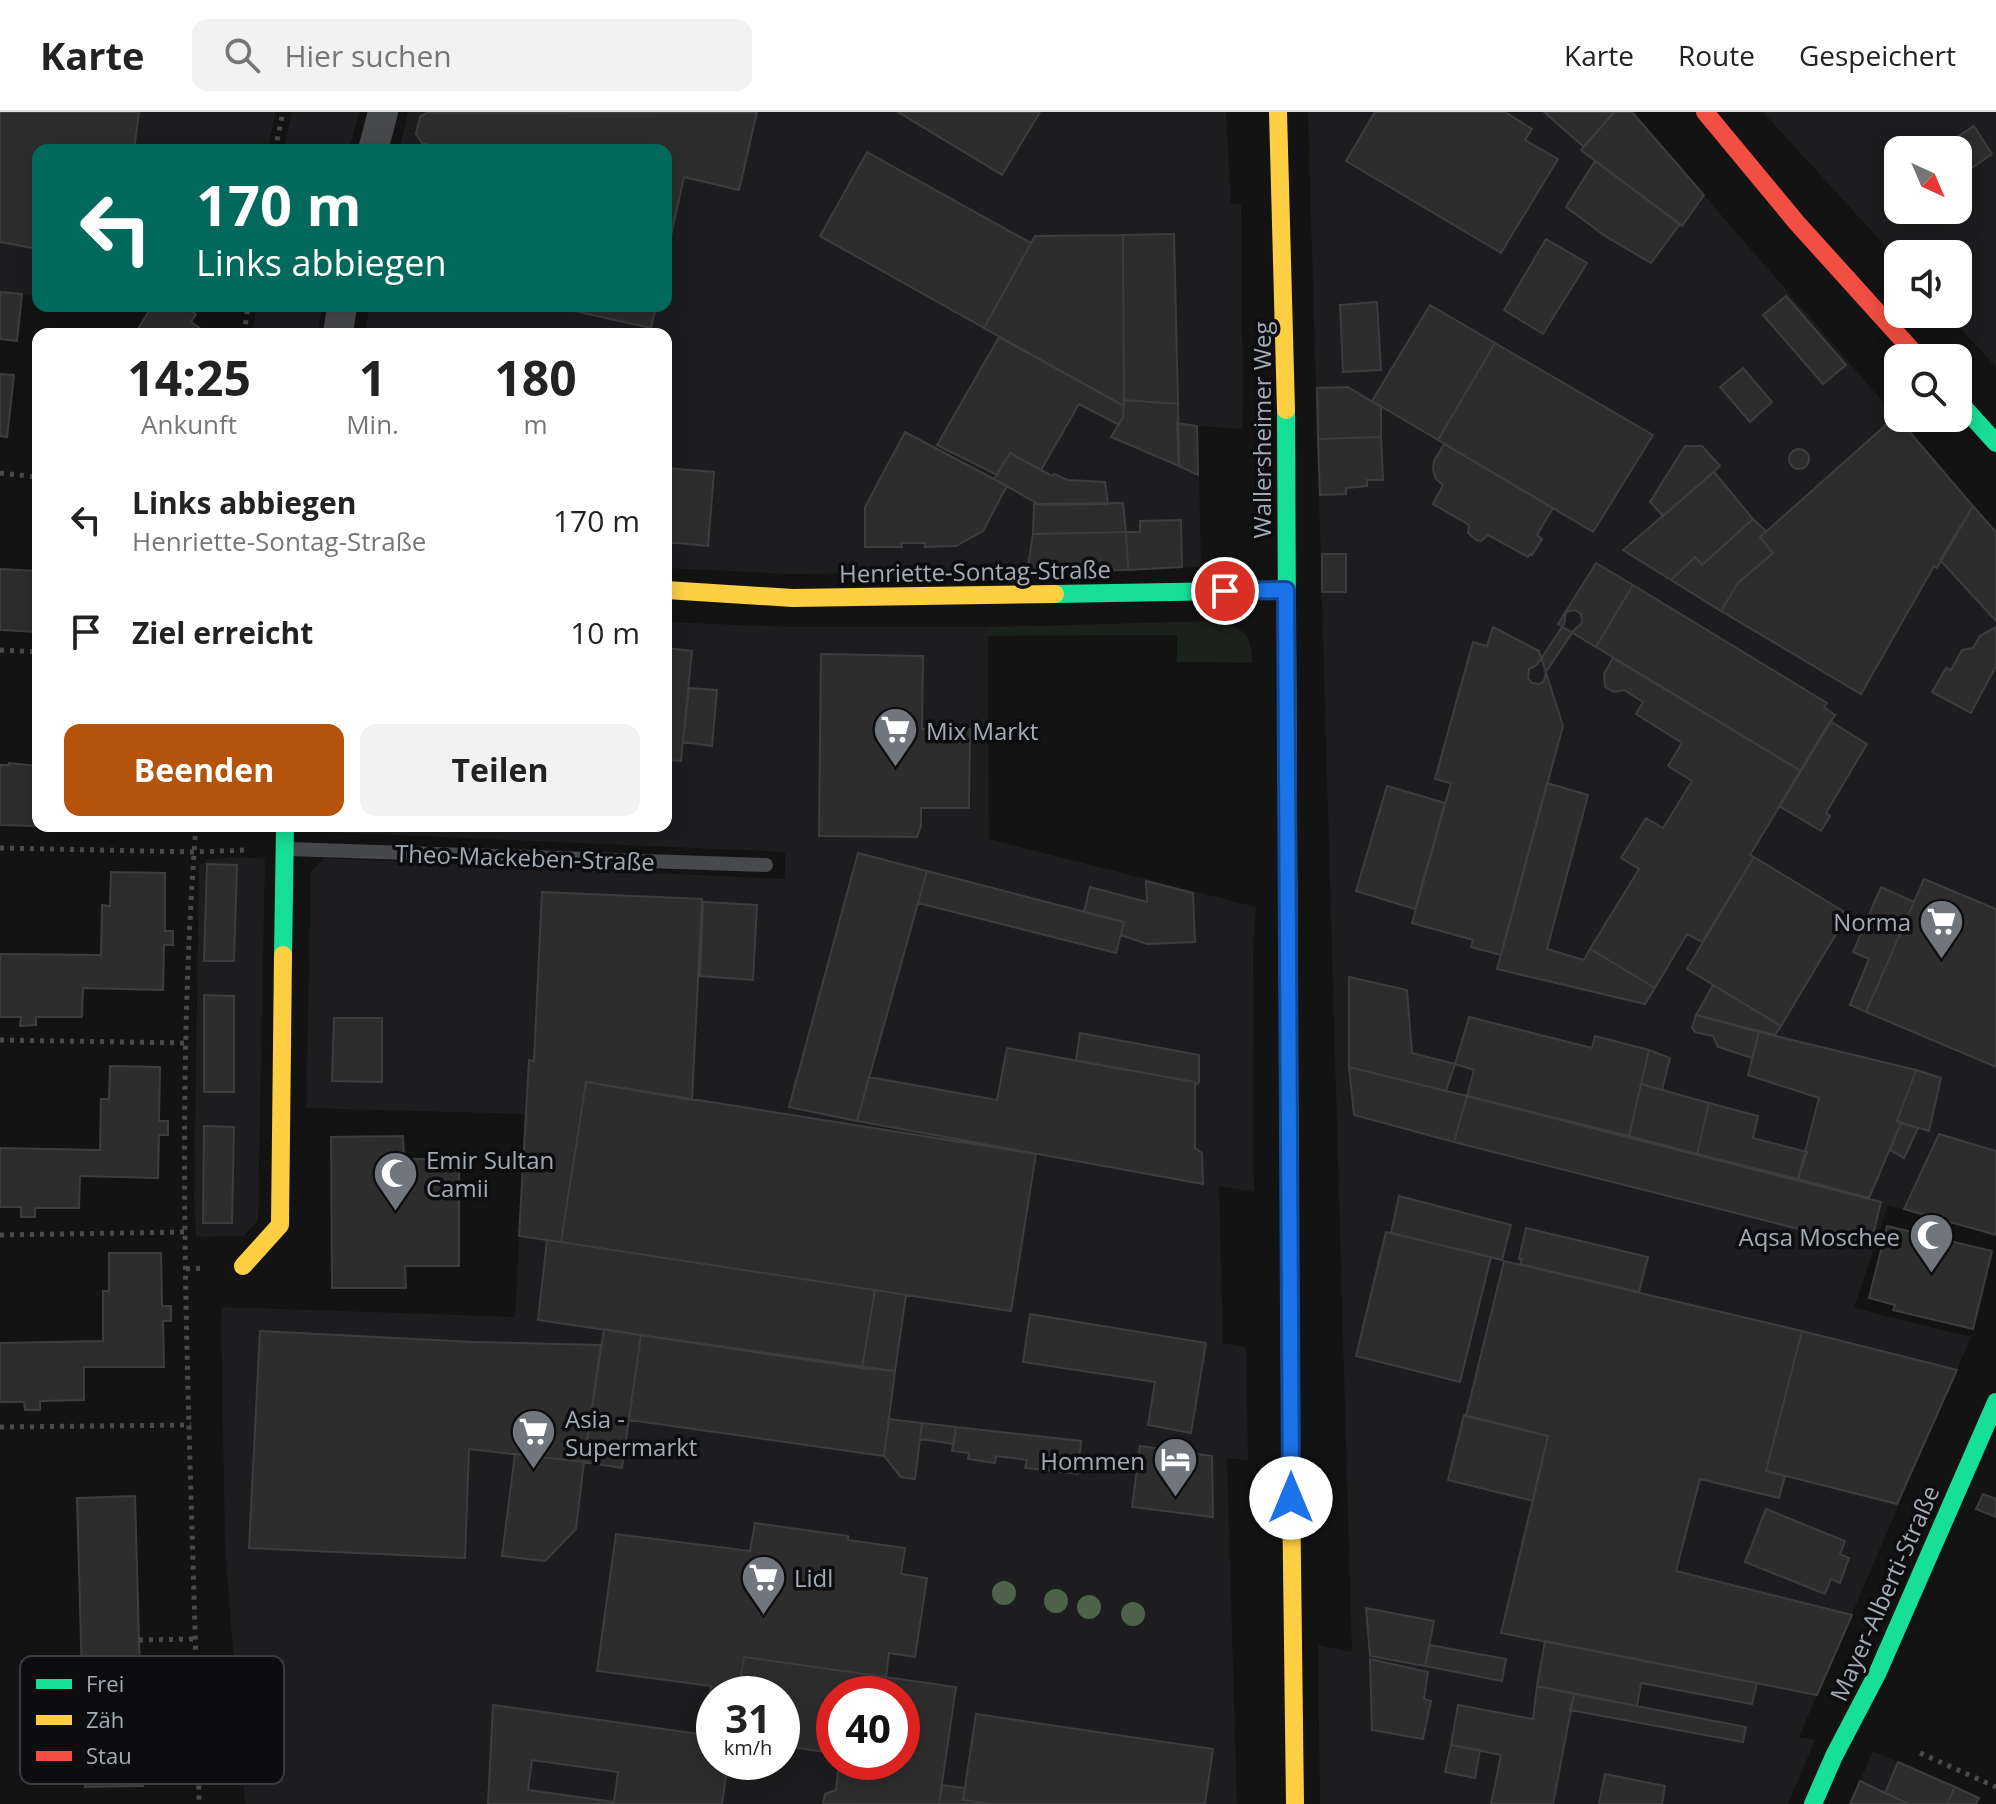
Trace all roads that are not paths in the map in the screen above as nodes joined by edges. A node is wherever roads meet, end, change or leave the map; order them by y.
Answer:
1 (383, 112) edge
2 (1278, 112) edge
3 (1705, 112) edge
4 (375, 144) edge
5 (1906, 344) edge
6 (1972, 416) edge
7 (1996, 443) edge
8 (672, 590) edge
9 (1286, 590) junction
10 (285, 832) edge
11 (284, 848) junction
12 (766, 865) dead end
13 (243, 1266) dead end
14 (1996, 1402) edge
15 (1295, 1804) edge
16 (1813, 1804) edge

1 - 4 street
2 - 9 street, Wallersheimer Weg
3 - 5 street
6 - 7 street
8 - 9 street, Henriette-Sontag-Straße
9 - 15 street, Wallersheimer Weg
10 - 11 street
11 - 12 lane, Theo-Mackeben-Straße
11 - 13 street
14 - 16 street, Mayer-Alberti-Straße

